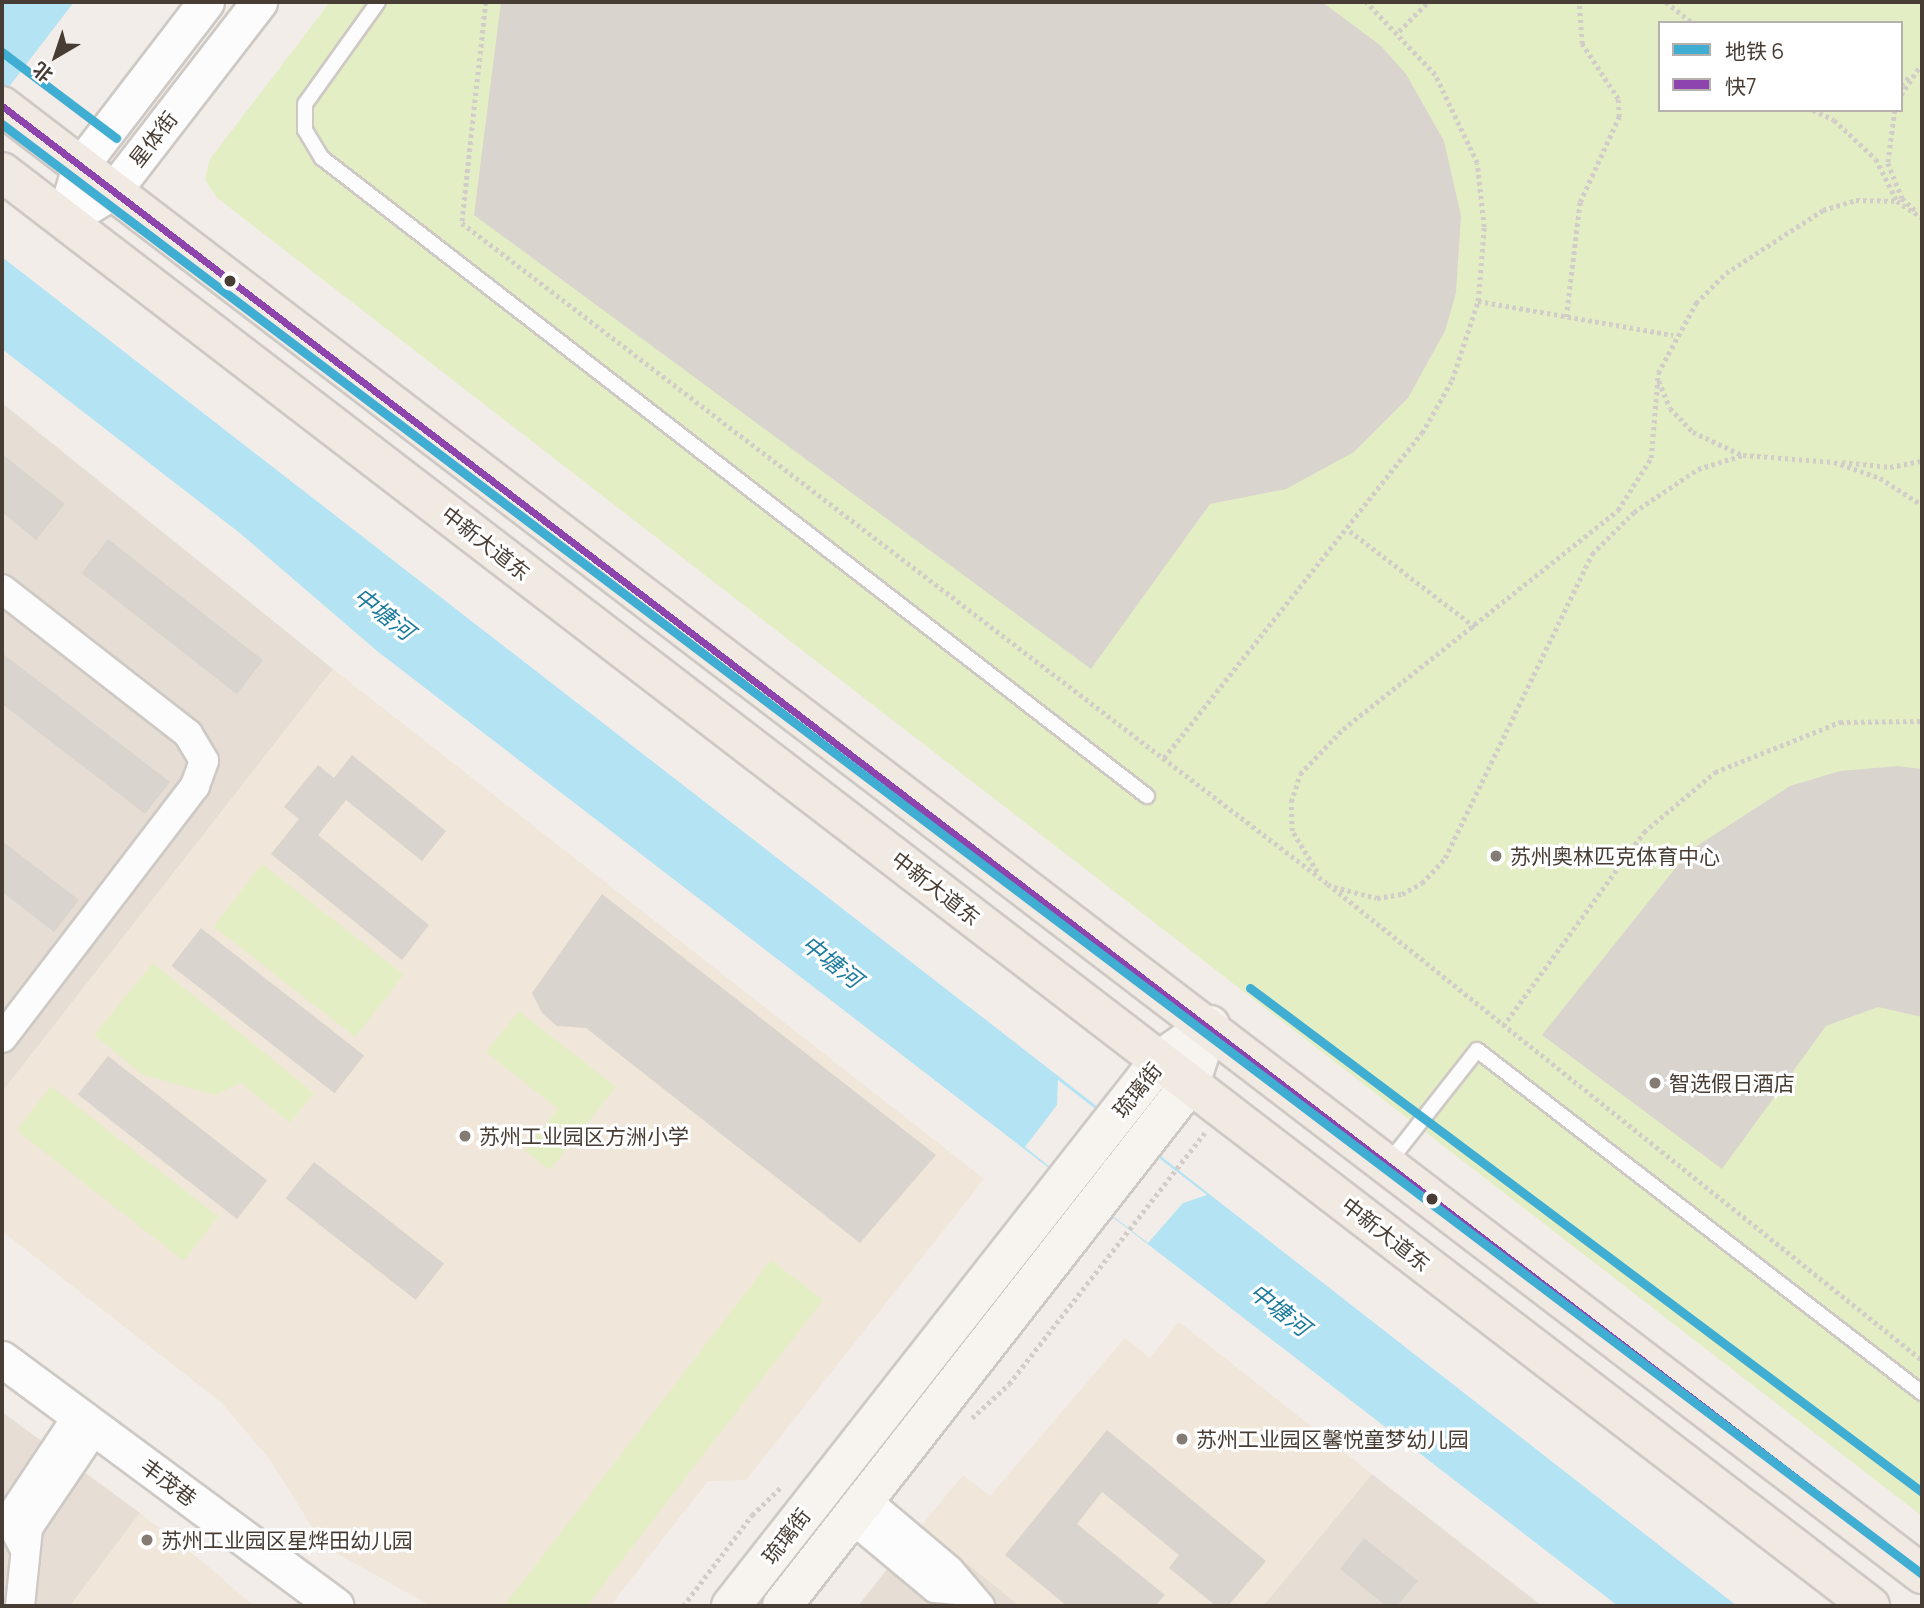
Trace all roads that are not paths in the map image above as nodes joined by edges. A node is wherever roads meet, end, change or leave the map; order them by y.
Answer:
1 (206, 2) edge
2 (259, 2) edge
3 (378, 2) edge
4 (3, 106) edge
5 (80, 166) junction
6 (2, 172) edge
7 (113, 191) junction
8 (65, 220) junction
9 (2, 589) edge
10 (1147, 796) dead end
11 (1210, 1025) junction
12 (2, 1038) edge
13 (1160, 1060) junction
14 (1190, 1084) junction
15 (1390, 1162) junction
16 (2, 1359) edge
17 (1922, 1393) edge
18 (87, 1421) junction
19 (858, 1509) junction
20 (15, 1528) edge
21 (1922, 1573) edge
22 (949, 1592) edge
23 (20, 1606) edge
24 (336, 1606) edge
25 (731, 1606) edge
26 (782, 1606) edge
27 (1870, 1606) edge

1 - 5 street, 星体街
2 - 7 street, 星体街
3 - 10 lane
4 - 5 main road
5 - 7 main road
5 - 8 street, 星体街
6 - 8 main road, 中新大道东
7 - 8 street, 星体街
7 - 11 main road
8 - 13 main road, 中新大道东
9 - 12 street
11 - 13 main road, 琉璃街
11 - 14 main road, 琉璃街
11 - 15 main road
13 - 14 main road, 中新大道东
13 - 25 main road, 琉璃街
14 - 19 main road, 琉璃街
14 - 27 main road, 中新大道东
15 - 17 lane
15 - 21 main road
16 - 18 street, 丰茂巷
18 - 20 street
18 - 24 street, 丰茂巷
19 - 22 street
19 - 26 main road, 琉璃街
20 - 23 street

